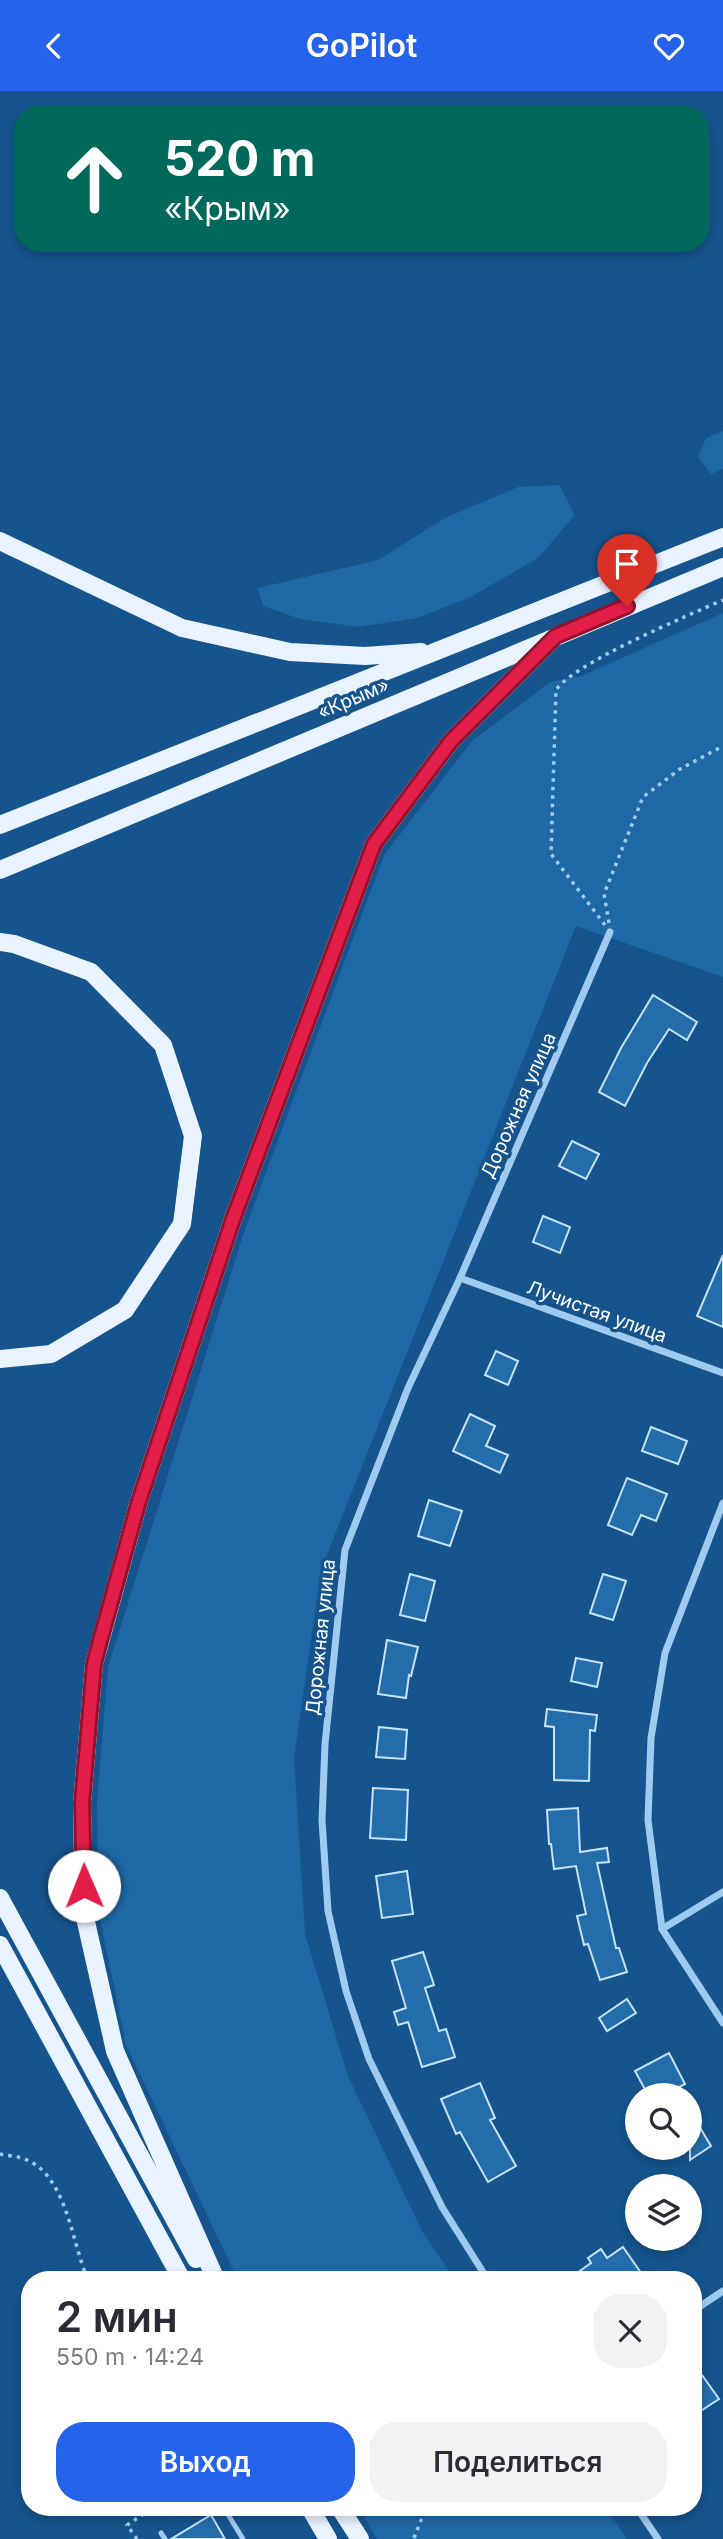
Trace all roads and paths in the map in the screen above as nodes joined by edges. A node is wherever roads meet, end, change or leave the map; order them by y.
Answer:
1 (723, 537) edge
2 (0, 541) edge
3 (723, 567) edge
4 (723, 600) edge
5 (556, 636) junction
6 (439, 650) junction
7 (723, 747) edge
8 (0, 825) edge
9 (0, 870) edge
10 (610, 932) junction
11 (0, 942) edge
12 (460, 1278) junction
13 (0, 1359) edge
14 (723, 1373) edge
15 (723, 1503) edge
16 (723, 1892) edge
17 (0, 1898) edge
18 (662, 1929) junction
19 (0, 1945) edge
20 (723, 2022) edge
21 (0, 2154) edge
22 (85, 2271) edge
23 (177, 2271) edge
24 (202, 2271) edge
25 (212, 2271) edge
26 (482, 2271) edge
27 (723, 2291) edge
28 (702, 2305) edge
29 (141, 2516) edge
30 (229, 2516) edge
31 (315, 2516) edge
32 (345, 2516) edge
33 (423, 2516) edge
34 (642, 2516) edge
35 (135, 2538) edge
36 (243, 2539) edge
37 (328, 2539) edge
38 (360, 2539) edge
39 (414, 2539) edge
40 (657, 2539) edge

1 - 6 main road, «Крым»
2 - 6 main road
3 - 5 main road, «Крым»
4 - 10 path
5 - 9 main road, «Крым»
5 - 25 main road
6 - 8 main road, «Крым»
7 - 10 path
10 - 12 street, Дорожная улица
11 - 13 main road
12 - 14 street, Лучистая улица
12 - 26 street, Дорожная улица
15 - 18 street
16 - 18 street
17 - 24 main road
18 - 20 street
19 - 23 main road
21 - 22 path
27 - 28 street
29 - 35 path
30 - 36 lane
31 - 37 main road
32 - 38 main road
33 - 39 path
34 - 40 street

